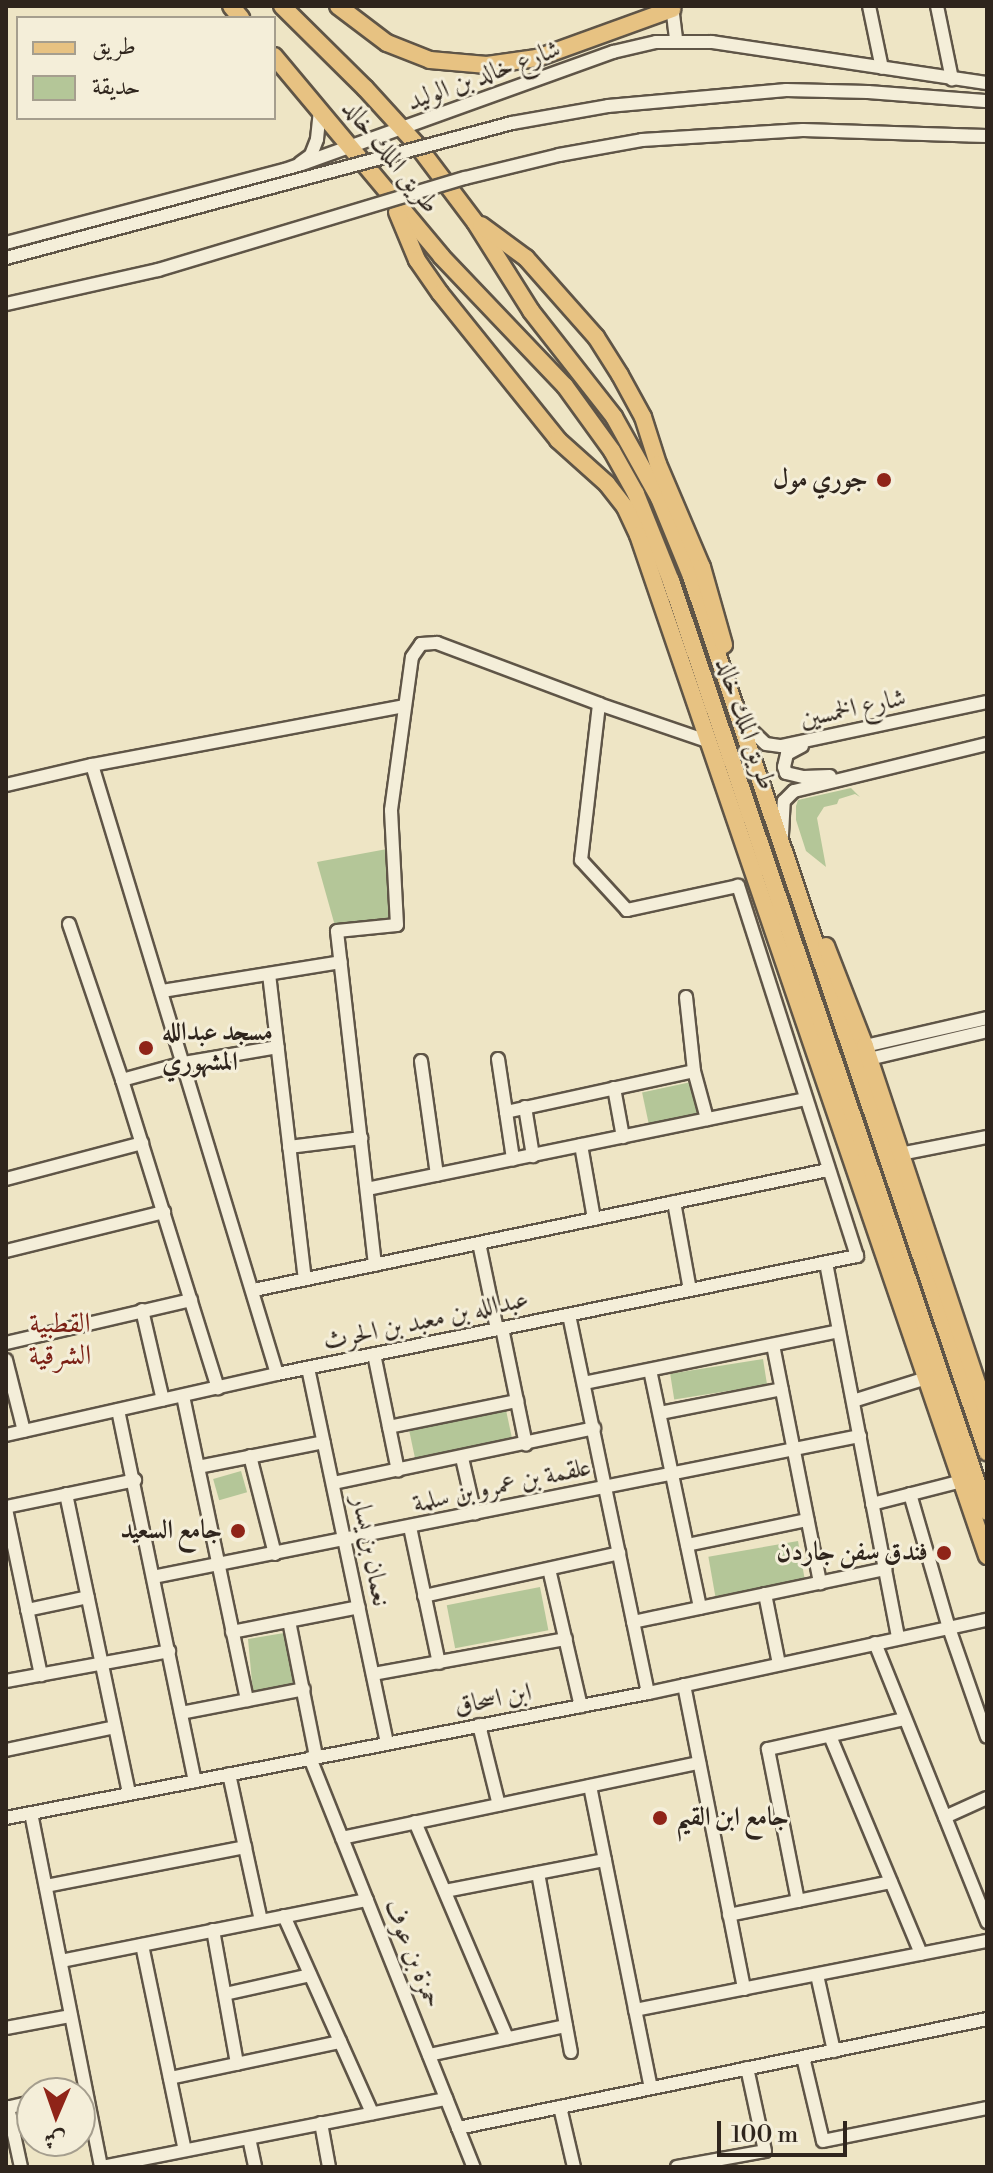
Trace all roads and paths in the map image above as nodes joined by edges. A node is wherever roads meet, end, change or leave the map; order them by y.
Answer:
1 (282, 6) edge
2 (338, 6) edge
3 (869, 6) edge
4 (937, 6) edge
5 (672, 7) edge
6 (676, 41) junction
7 (276, 58) edge
8 (882, 68) junction
9 (952, 79) junction
10 (987, 83) edge
11 (986, 101) edge
12 (320, 109) junction
13 (403, 129) junction
14 (987, 136) edge
15 (353, 148) junction
16 (285, 170) junction
17 (392, 199) junction
18 (475, 222) junction
19 (6, 243) edge
20 (6, 258) edge
21 (6, 304) edge
22 (987, 702) edge
23 (599, 704) junction
24 (404, 706) junction
25 (739, 717) junction
26 (816, 739) junction
27 (710, 742) junction
28 (987, 744) edge
29 (92, 765) junction
30 (856, 775) junction
31 (6, 785) edge
32 (782, 842) junction
33 (69, 924) dead end
34 (341, 962) junction
35 (269, 974) junction
36 (162, 991) junction
37 (686, 997) dead end
38 (987, 1018) edge
39 (987, 1031) edge
40 (278, 1047) junction
41 (867, 1052) junction
42 (498, 1059) dead end
43 (421, 1061) dead end
44 (184, 1063) junction
45 (694, 1071) junction
46 (122, 1080) junction
47 (614, 1088) junction
48 (805, 1099) junction
49 (525, 1107) junction
50 (506, 1112) junction
51 (707, 1119) junction
52 (623, 1137) junction
53 (987, 1137) edge
54 (361, 1138) junction
55 (142, 1143) junction
56 (581, 1145) junction
57 (289, 1147) junction
58 (900, 1154) junction
59 (533, 1156) junction
60 (513, 1159) junction
61 (828, 1170) junction
62 (437, 1175) junction
63 (6, 1179) edge
64 (367, 1189) junction
65 (674, 1202) junction
66 (164, 1212) junction
67 (594, 1219) junction
68 (479, 1243) junction
69 (6, 1251) edge
70 (826, 1263) junction
71 (375, 1265) junction
72 (305, 1279) junction
73 (254, 1290) junction
74 (690, 1290) junction
75 (191, 1300) junction
76 (142, 1310) junction
77 (569, 1315) junction
78 (500, 1329) junction
79 (839, 1331) junction
80 (6, 1343) edge
81 (773, 1345) junction
82 (374, 1354) junction
83 (6, 1360) edge
84 (308, 1368) junction
85 (650, 1370) junction
86 (277, 1374) junction
87 (927, 1378) junction
88 (584, 1383) junction
89 (218, 1388) junction
90 (782, 1389) junction
91 (183, 1396) junction
92 (163, 1400) junction
93 (517, 1401) junction
94 (853, 1401) junction
95 (118, 1410) junction
96 (660, 1413) junction
97 (987, 1413) edge
98 (389, 1427) junction
99 (594, 1428) junction
100 (24, 1431) junction
101 (6, 1435) edge
102 (860, 1436) junction
103 (324, 1442) junction
104 (526, 1445) junction
105 (793, 1449) junction
106 (987, 1452) edge
107 (250, 1456) junction
108 (462, 1458) junction
109 (198, 1467) junction
110 (398, 1471) junction
111 (672, 1473) junction
112 (135, 1480) junction
113 (962, 1481) junction
114 (334, 1483) junction
115 (605, 1486) junction
116 (66, 1494) junction
117 (910, 1494) junction
118 (872, 1504) junction
119 (6, 1508) edge
120 (987, 1512) edge
121 (475, 1514) junction
122 (807, 1520) junction
123 (410, 1527) junction
124 (345, 1542) junction
125 (687, 1545) junction
126 (619, 1553) junction
127 (275, 1554) junction
128 (987, 1556) edge
129 (219, 1565) junction
130 (549, 1569) junction
131 (885, 1569) junction
132 (153, 1577) junction
133 (820, 1583) junction
134 (765, 1594) junction
135 (424, 1596) junction
136 (88, 1597) junction
137 (359, 1607) junction
138 (700, 1608) junction
139 (27, 1610) junction
140 (987, 1620) edge
141 (289, 1621) junction
142 (633, 1622) junction
143 (949, 1628) junction
144 (232, 1632) junction
145 (898, 1638) junction
146 (566, 1639) junction
147 (875, 1643) junction
148 (169, 1651) junction
149 (101, 1662) junction
150 (439, 1663) junction
151 (779, 1664) junction
152 (373, 1674) junction
153 (41, 1675) junction
154 (6, 1681) edge
155 (684, 1685) junction
156 (304, 1689) junction
157 (648, 1693) junction
158 (247, 1700) junction
159 (581, 1706) junction
160 (181, 1713) junction
161 (905, 1719) junction
162 (479, 1725) junction
163 (115, 1727) junction
164 (830, 1736) junction
165 (987, 1737) edge
166 (387, 1743) junction
167 (6, 1750) edge
168 (313, 1757) junction
169 (699, 1763) junction
170 (229, 1774) junction
171 (195, 1781) junction
172 (590, 1786) junction
173 (129, 1793) junction
174 (987, 1798) edge
175 (499, 1805) junction
176 (31, 1813) junction
177 (945, 1817) junction
178 (6, 1818) edge
179 (415, 1822) junction
180 (342, 1838) junction
181 (245, 1847) junction
182 (605, 1860) junction
183 (538, 1873) junction
184 (891, 1882) junction
185 (46, 1886) junction
186 (445, 1891) junction
187 (367, 1900) junction
188 (798, 1901) junction
189 (729, 1915) junction
190 (284, 1916) junction
191 (261, 1921) junction
192 (987, 1922) edge
193 (213, 1930) junction
194 (987, 1941) edge
195 (142, 1945) junction
196 (921, 1954) junction
197 (61, 1961) junction
198 (310, 1975) junction
199 (817, 1975) junction
200 (744, 1989) junction
201 (225, 1994) junction
202 (635, 2010) junction
203 (71, 2016) junction
204 (987, 2019) edge
205 (566, 2026) junction
206 (6, 2028) edge
207 (507, 2038) junction
208 (340, 2042) junction
209 (834, 2051) junction
210 (571, 2052) dead end
211 (429, 2055) junction
212 (803, 2057) junction
213 (237, 2064) junction
214 (747, 2068) junction
215 (78, 2077) edge
216 (170, 2078) junction
217 (651, 2088) junction
218 (446, 2099) junction
219 (560, 2107) junction
220 (7, 2108) edge
221 (987, 2108) edge
222 (372, 2113) junction
223 (321, 2123) junction
224 (458, 2128) junction
225 (249, 2138) junction
226 (96, 2147) edge
227 (185, 2150) junction
228 (21, 2167) edge
229 (102, 2167) edge
230 (255, 2167) edge
231 (329, 2167) edge
232 (474, 2167) edge
233 (574, 2167) edge
234 (677, 2167) edge

1 - 13 main road, طريق الملك خالد
2 - 5 main road
3 - 8 street
4 - 9 street
5 - 6 street
6 - 8 street, شارع خالد بن الوليد
6 - 13 street, شارع خالد بن الوليد
7 - 12 main road, طريق الملك خالد
8 - 9 street, شارع خالد بن الوليد
9 - 10 street, شارع خالد بن الوليد
11 - 20 street, bridge
12 - 15 main road, طريق الملك خالد
12 - 16 street
13 - 15 street, شارع خالد بن الوليد
13 - 18 main road, طريق الملك خالد
14 - 21 street, bridge
15 - 16 street, شارع خالد بن الوليد
15 - 17 main road, طريق الملك خالد
16 - 19 street, شارع خالد بن الوليد
17 - 27 main road
17 - 120 main road, طريق الملك خالد
18 - 25 main road, طريق الملك خالد
18 - 25 main road
22 - 26 street, شارع الخمسين
23 - 24 street
23 - 27 street
23 - 48 street
24 - 29 street
24 - 34 street
25 - 26 street, شارع الخمسين
25 - 32 main road, طريق الملك خالد
26 - 30 street
27 - 87 main road
28 - 30 street
29 - 31 street
29 - 36 street
30 - 32 street
32 - 41 main road
32 - 106 main road, طريق الملك خالد
33 - 46 street
34 - 35 street
34 - 54 street
35 - 36 street
35 - 40 street
36 - 44 street
37 - 45 street
38 - 41 street
39 - 41 street
40 - 44 street
40 - 57 street
41 - 58 main road
42 - 50 street
43 - 62 street
44 - 46 street
44 - 73 street
45 - 47 street
45 - 51 street
46 - 55 street
47 - 49 street
47 - 52 street
48 - 51 street
48 - 61 street
49 - 50 street
49 - 59 street
50 - 60 street
51 - 52 street
52 - 56 street
53 - 58 street
54 - 57 street
54 - 64 street
55 - 63 street
55 - 66 street
56 - 59 street
56 - 67 street
57 - 72 street
58 - 97 main road
59 - 60 street
60 - 62 street
61 - 65 street
61 - 70 street, عبدالله بن معبد بن الحرث
62 - 64 street
64 - 71 street
65 - 67 street
65 - 74 street
66 - 69 street
66 - 75 street
67 - 68 street
68 - 71 street
68 - 78 street
70 - 74 street, عبدالله بن معبد بن الحرث
70 - 79 street
71 - 72 street
72 - 73 street
73 - 86 street
74 - 77 street, عبدالله بن معبد بن الحرث
75 - 76 street
75 - 89 street
76 - 80 street
76 - 92 street
77 - 78 street, عبدالله بن معبد بن الحرث
77 - 88 street
78 - 82 street, عبدالله بن معبد بن الحرث
78 - 93 street
79 - 81 street
79 - 94 street
81 - 85 street
81 - 90 street
82 - 84 street, عبدالله بن معبد بن الحرث
82 - 98 street
83 - 100 street
84 - 86 street, عبدالله بن معبد بن الحرث
84 - 103 street, نعمان بن يسار
85 - 88 street
85 - 96 street
86 - 89 street, عبدالله بن معبد بن الحرث
87 - 94 street
87 - 113 main road
88 - 99 street
89 - 91 street, عبدالله بن معبد بن الحرث
90 - 96 street
90 - 105 street
91 - 92 street, عبدالله بن معبد بن الحرث
91 - 109 street
92 - 95 street, عبدالله بن معبد بن الحرث
93 - 98 street
93 - 104 street
94 - 102 street
95 - 100 street, عبدالله بن معبد بن الحرث
95 - 112 street
96 - 111 street
98 - 110 street
99 - 104 street
99 - 115 street
100 - 101 street, عبدالله بن معبد بن الحرث
102 - 105 street, علقمة بن عمرو بن سلمة
102 - 118 street
103 - 107 street
103 - 114 street, نعمان بن يسار
104 - 108 street
105 - 111 street, علقمة بن عمرو بن سلمة
105 - 122 street
107 - 109 street
107 - 127 street
108 - 110 street
108 - 121 street
109 - 129 street
110 - 114 street
111 - 115 street, علقمة بن عمرو بن سلمة
111 - 125 street
112 - 116 street
112 - 132 street
113 - 117 street
113 - 128 main road
114 - 124 street, نعمان بن يسار
115 - 121 street, علقمة بن عمرو بن سلمة
115 - 126 street
116 - 119 street
116 - 136 street
117 - 118 street
117 - 143 street
118 - 131 street
119 - 139 street
121 - 123 street, علقمة بن عمرو بن سلمة
122 - 125 street
122 - 133 street
123 - 124 street, علقمة بن عمرو بن سلمة
123 - 135 street
124 - 127 street, علقمة بن عمرو بن سلمة
124 - 137 street, نعمان بن يسار
125 - 138 street
126 - 130 street
126 - 142 street
127 - 129 street, علقمة بن عمرو بن سلمة
129 - 132 street, علقمة بن عمرو بن سلمة
129 - 144 street
130 - 135 street
130 - 146 street
131 - 133 street
131 - 145 street
132 - 148 street
133 - 134 street
134 - 138 street
134 - 151 street
135 - 150 street
136 - 139 street
136 - 149 street
137 - 141 street
137 - 152 street, نعمان بن يسار
138 - 142 street
139 - 153 street
140 - 143 street, ابن اسحاق
141 - 144 street
141 - 156 street, حمزة بن عوف
142 - 157 street
143 - 145 street, ابن اسحاق
143 - 165 street
144 - 158 street
145 - 147 street, ابن اسحاق
146 - 150 street
146 - 159 street
147 - 151 street, ابن اسحاق
147 - 161 street
148 - 149 street
148 - 160 street
149 - 153 street
149 - 163 street
150 - 152 street
151 - 155 street, ابن اسحاق
152 - 166 street, نعمان بن يسار
153 - 154 street
155 - 157 street, ابن اسحاق
155 - 169 street
156 - 158 street
156 - 168 street, حمزة بن عوف
157 - 159 street, ابن اسحاق
158 - 160 street
159 - 162 street, ابن اسحاق
160 - 171 street
161 - 164 street
161 - 177 street
162 - 166 street, ابن اسحاق
162 - 175 street
163 - 167 street
163 - 173 street
164 - 184 street
164 - 188 street
166 - 168 street, ابن اسحاق
168 - 170 street, ابن اسحاق
168 - 180 street, حمزة بن عوف
169 - 172 street
169 - 189 street
170 - 171 street, ابن اسحاق
170 - 181 street
171 - 173 street, ابن اسحاق
172 - 175 street
172 - 182 street
173 - 176 street, ابن اسحاق
174 - 177 street
175 - 179 street
176 - 178 street, ابن اسحاق
176 - 185 street
177 - 192 street
179 - 180 street
179 - 186 street
180 - 187 street, حمزة بن عوف
181 - 185 street
181 - 191 street
182 - 183 street
182 - 202 street
183 - 186 street
183 - 205 street
184 - 188 street
184 - 196 street
185 - 197 street
186 - 207 street
187 - 190 street
187 - 211 street, حمزة بن عوف
188 - 189 street
189 - 200 street
190 - 191 street
190 - 198 street
191 - 193 street
193 - 195 street
193 - 201 street
194 - 196 street
195 - 197 street
195 - 216 street
196 - 199 street
197 - 203 street
198 - 201 street
198 - 208 street
199 - 200 street
199 - 209 street
200 - 202 street
201 - 213 street
202 - 217 street
203 - 206 street
203 - 215 street
204 - 209 street
205 - 207 street
205 - 210 street
207 - 211 street
208 - 213 street
208 - 222 street
209 - 212 street
211 - 218 street, حمزة بن عوف
212 - 214 street
212 - 221 street
213 - 216 street
214 - 217 street
214 - 234 street
216 - 227 street
217 - 219 street
218 - 222 street
218 - 224 street, حمزة بن عوف
219 - 224 street
219 - 233 street
220 - 228 street
222 - 223 street
223 - 225 street
223 - 231 street
224 - 232 street, حمزة بن عوف
225 - 227 street
225 - 230 street
226 - 229 street
227 - 229 street

